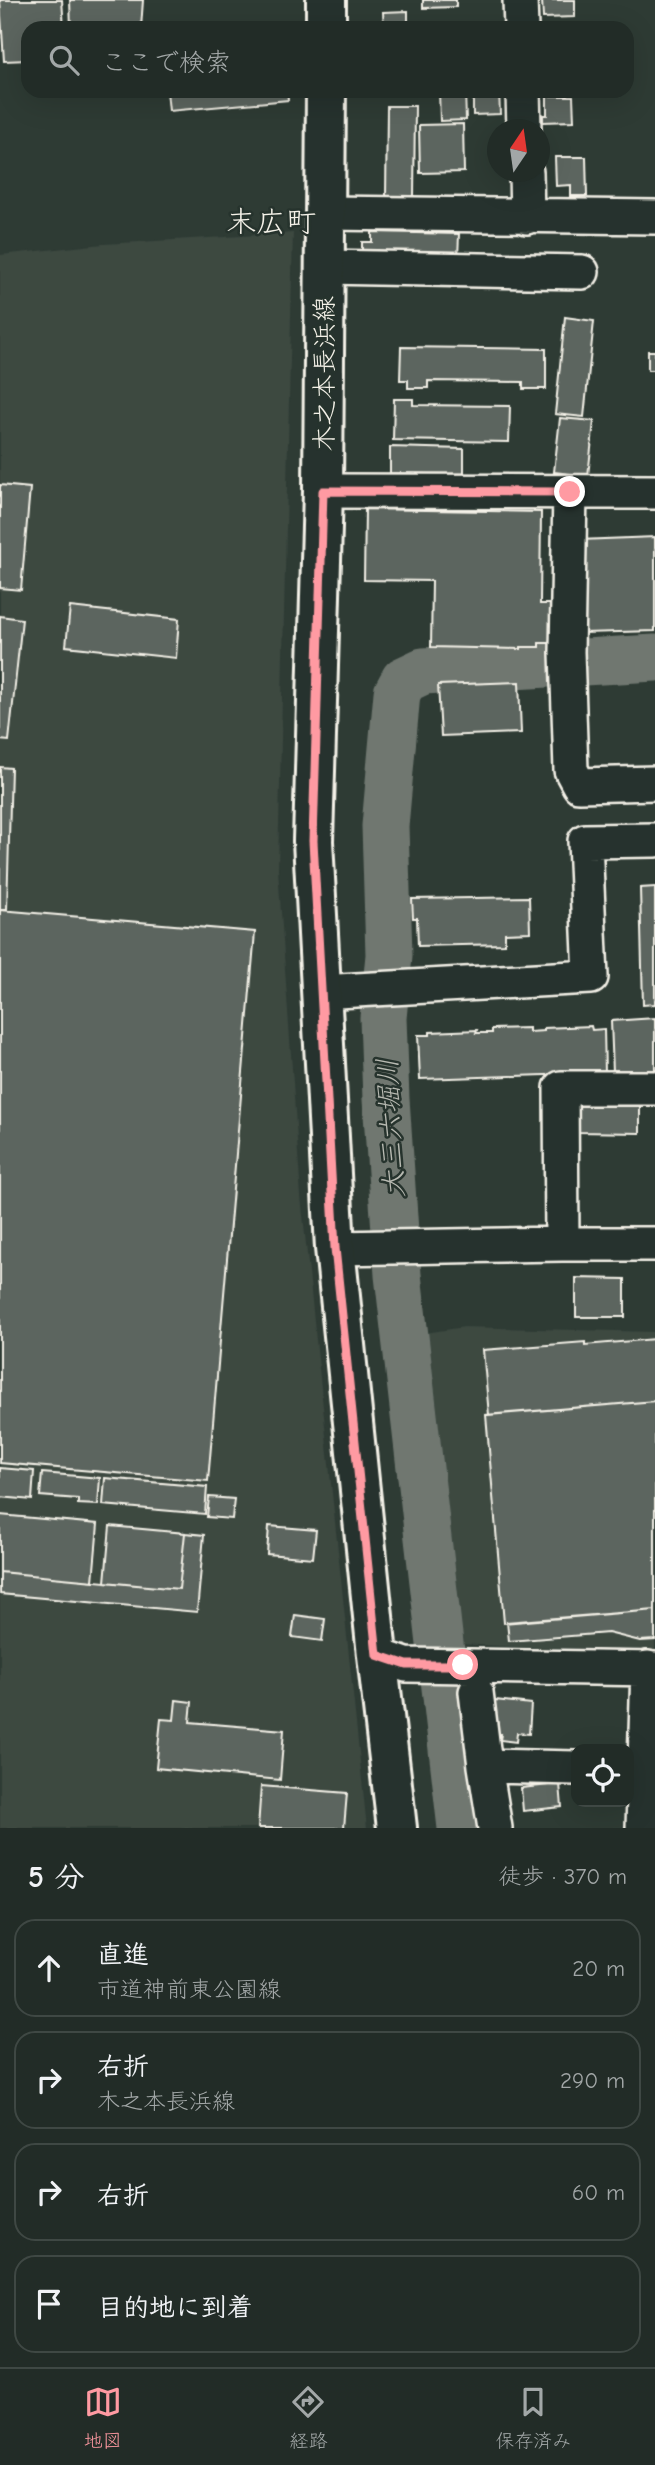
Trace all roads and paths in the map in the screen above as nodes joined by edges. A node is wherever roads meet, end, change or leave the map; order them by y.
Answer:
1 (326, 0) edge
2 (520, 0) edge
3 (326, 21) edge
4 (521, 21) edge
5 (326, 98) edge
6 (523, 98) edge
7 (524, 119) edge
8 (526, 182) edge
9 (325, 213) junction
10 (527, 217) junction
11 (655, 217) edge
12 (325, 267) junction
13 (582, 272) dead end
14 (323, 491) junction
15 (570, 492) junction
16 (655, 492) edge
17 (655, 783) edge
18 (655, 840) edge
19 (320, 992) junction
20 (655, 1088) edge
21 (562, 1244) junction
22 (655, 1244) edge
23 (335, 1248) junction
24 (377, 1655) junction
25 (652, 1668) edge
26 (470, 1679) junction
27 (485, 1766) junction
28 (571, 1768) edge
29 (636, 1769) edge
30 (397, 1828) edge
31 (495, 1828) edge
32 (643, 1828) edge

1 - 3 main road
2 - 4 street
5 - 9 main road, 木之本長浜線
6 - 7 street
8 - 10 street
9 - 10 street
9 - 12 main road, 木之本長浜線
10 - 11 street
12 - 13 street
12 - 14 main road, 木之本長浜線
14 - 15 street
14 - 19 main road, 木之本長浜線
15 - 16 street
15 - 17 street
18 - 19 street
19 - 23 main road, 木之本長浜線
20 - 21 street
21 - 22 street
21 - 23 street
23 - 24 main road, 木之本長浜線
24 - 26 street
24 - 30 main road, 木之本長浜線
25 - 26 street
25 - 29 street
26 - 27 street
27 - 28 street
27 - 31 street
29 - 32 street

